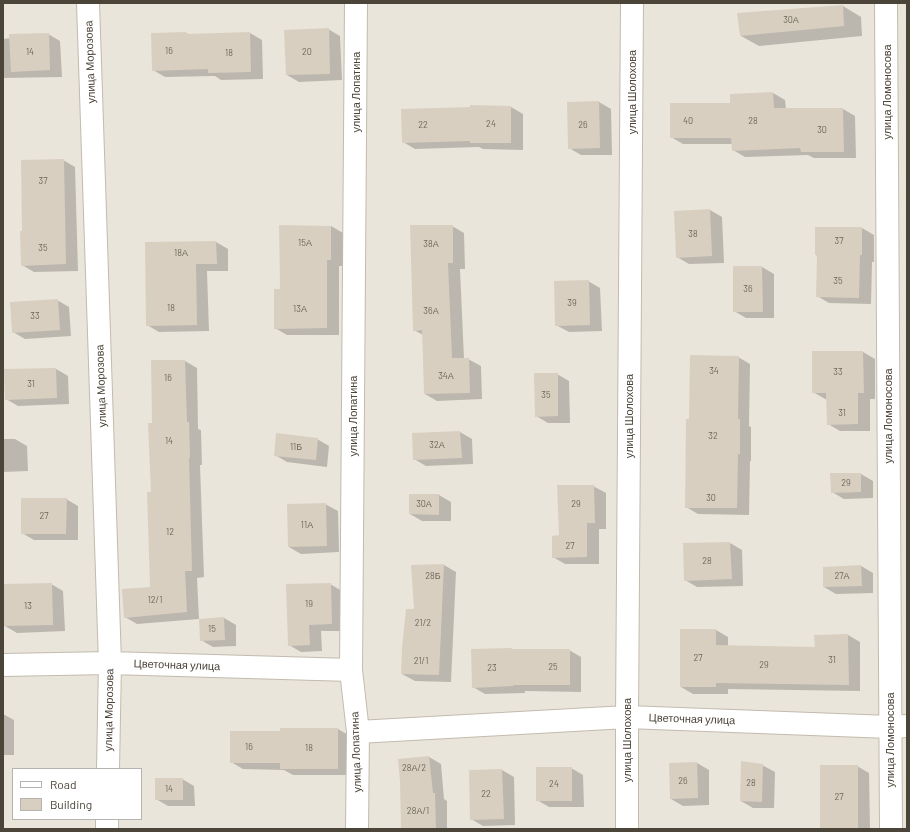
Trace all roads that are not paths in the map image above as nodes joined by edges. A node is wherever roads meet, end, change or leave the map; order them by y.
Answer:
1 (88, 3) edge
2 (356, 3) edge
3 (632, 3) edge
4 (886, 3) edge
5 (110, 663) junction
6 (3, 665) edge
7 (351, 670) junction
8 (627, 717) junction
9 (898, 727) edge
10 (358, 732) junction
11 (108, 768) edge
12 (358, 829) edge
13 (627, 829) edge
14 (891, 829) edge

1 - 5 street, улица Морозова
2 - 7 street, улица Лопатина
3 - 8 street, улица Шолохова
4 - 9 street, улица Ломоносова
5 - 6 street, Цветочная улица
5 - 7 street, Цветочная улица
5 - 11 street, улица Морозова
7 - 10 street, улица Лопатина
8 - 9 street, Цветочная улица
8 - 10 street, Цветочная улица
8 - 13 street, улица Шолохова
9 - 14 street, улица Ломоносова
10 - 12 street, улица Лопатина

